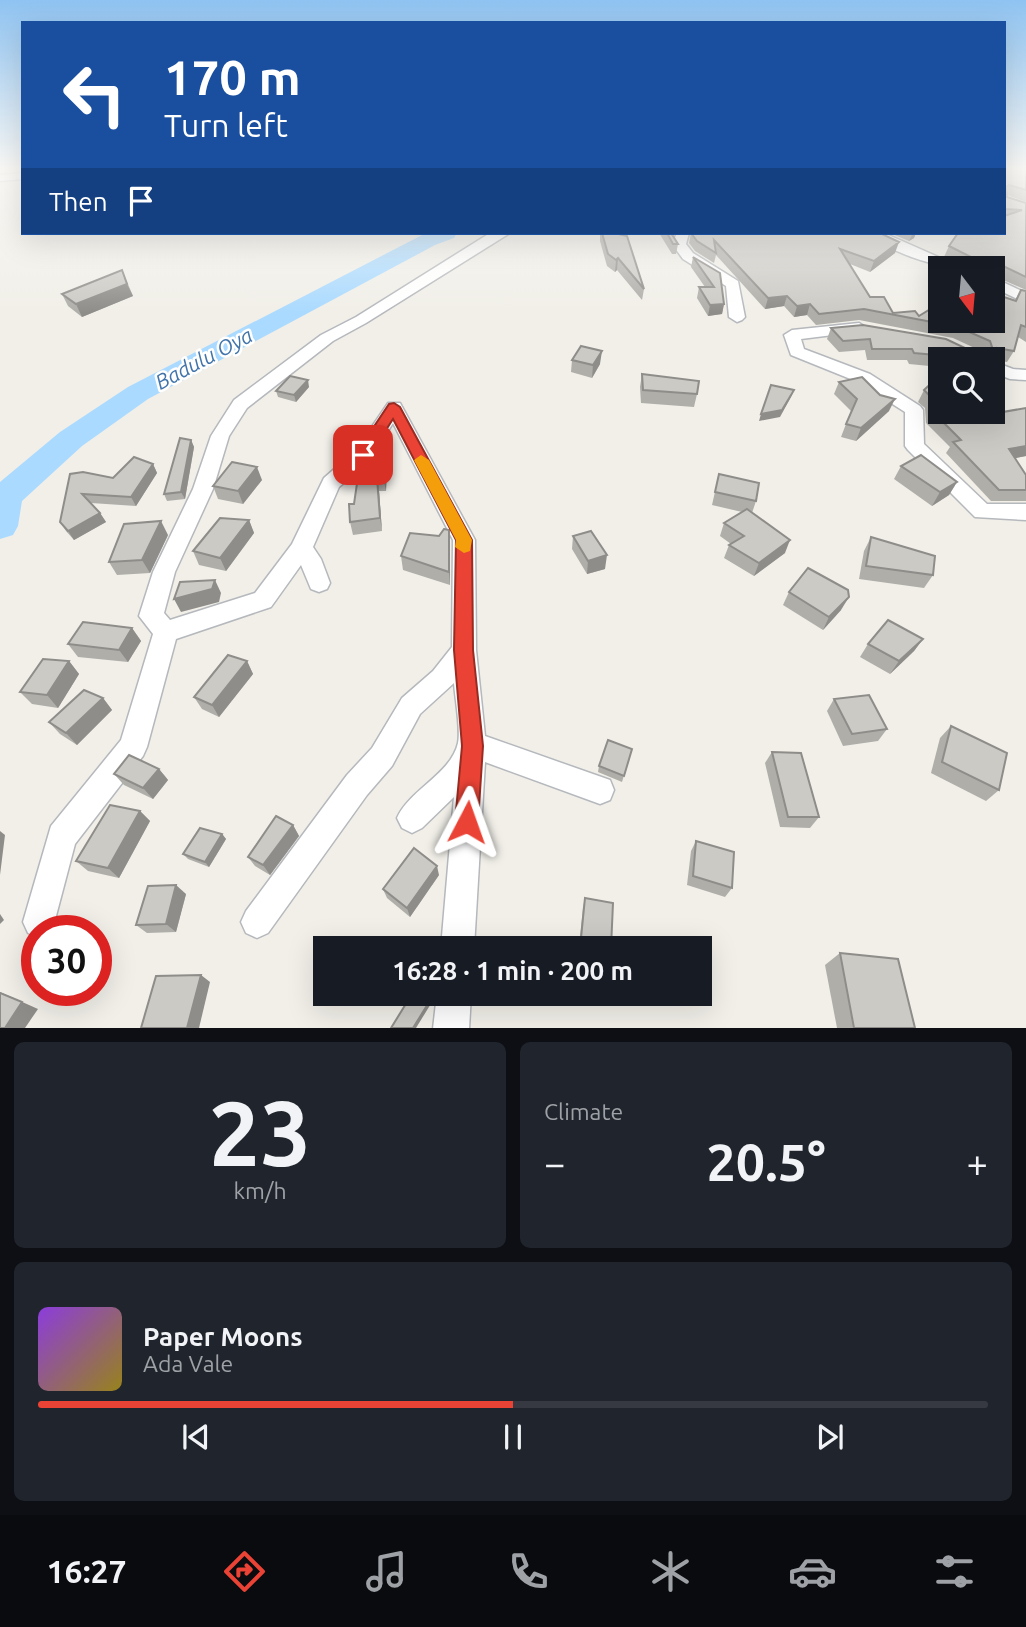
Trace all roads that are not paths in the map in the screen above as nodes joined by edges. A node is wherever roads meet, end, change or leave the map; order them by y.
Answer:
1 (498, 235) edge
2 (682, 235) edge
3 (878, 235) edge
4 (928, 257) edge
5 (710, 270) junction
6 (728, 271) dead end
7 (1005, 288) edge
8 (1026, 299) edge
9 (737, 317) dead end
10 (872, 330) edge
11 (1005, 372) edge
12 (1026, 375) edge
13 (1026, 512) edge
14 (301, 548) junction
15 (319, 583) dead end
16 (166, 632) junction
17 (464, 650) junction
18 (472, 746) junction
19 (600, 790) dead end
20 (412, 818) dead end
21 (41, 915) edge
22 (257, 922) dead end
23 (458, 936) edge
24 (453, 1006) edge
25 (451, 1028) edge

1 - 16 street
2 - 5 street
3 - 4 street
5 - 6 street
5 - 9 street
7 - 8 street
10 - 13 street
11 - 12 street
14 - 15 street
14 - 16 street
14 - 17 street
16 - 21 street
17 - 18 street
17 - 22 street
18 - 19 street
18 - 20 street
18 - 23 street
24 - 25 street

